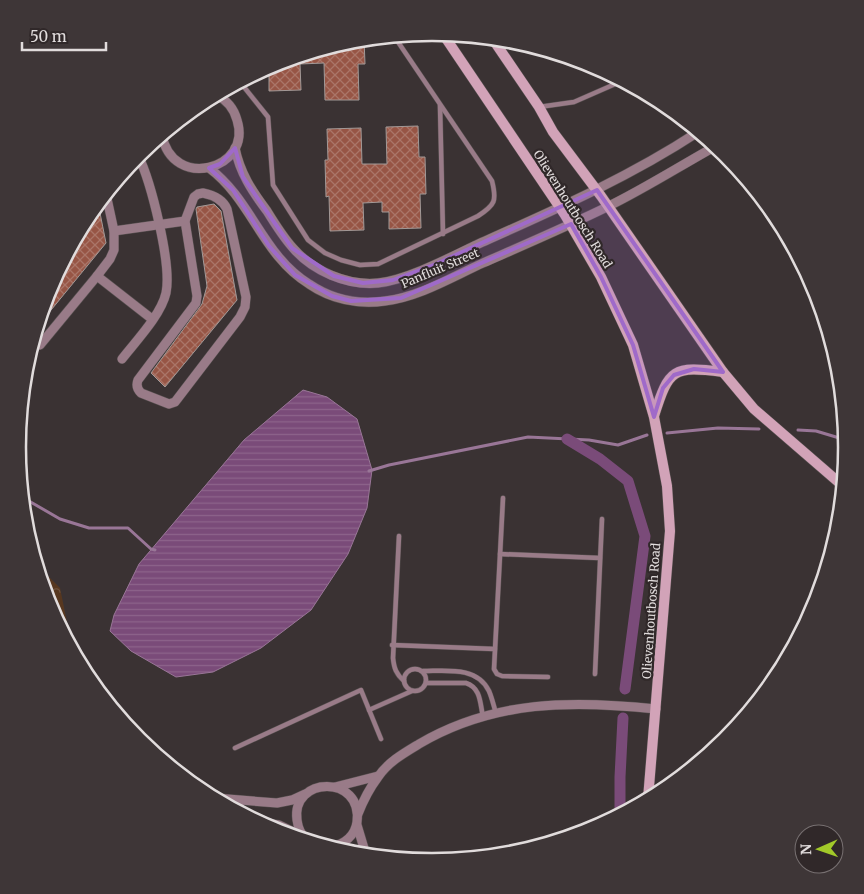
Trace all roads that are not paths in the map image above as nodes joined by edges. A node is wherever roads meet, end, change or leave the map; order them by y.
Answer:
1 (448, 42) edge
2 (399, 43) edge
3 (498, 47) edge
4 (614, 85) edge
5 (244, 88) edge
6 (223, 100) edge
7 (440, 104) junction
8 (540, 107) junction
9 (692, 136) edge
10 (164, 142) edge
11 (235, 148) junction
12 (709, 150) edge
13 (141, 164) edge
14 (209, 168) junction
15 (597, 190) junction
16 (108, 203) edge
17 (608, 206) junction
18 (560, 208) junction
19 (185, 221) junction
20 (570, 224) junction
21 (159, 225) junction
22 (114, 231) junction
23 (443, 234) junction
24 (97, 276) junction
25 (152, 319) junction
26 (40, 345) dead end
27 (122, 360) dead end
28 (723, 372) junction
29 (654, 417) junction
30 (836, 480) edge
31 (503, 498) dead end
32 (602, 519) dead end
33 (398, 536) dead end
34 (500, 554) junction
35 (600, 558) junction
36 (392, 644) junction
37 (495, 649) junction
38 (423, 671) junction
39 (595, 674) dead end
40 (548, 677) dead end
41 (404, 681) junction
42 (426, 683) junction
43 (412, 691) junction
44 (656, 709) junction
45 (369, 710) junction
46 (496, 714) junction
47 (483, 717) junction
48 (381, 739) dead end
49 (235, 748) dead end
50 (378, 776) junction
51 (335, 787) junction
52 (649, 789) edge
53 (306, 794) junction
54 (233, 800) edge
55 (239, 801) joint
56 (358, 814) junction
57 (357, 825) junction
58 (300, 830) edge
59 (344, 843) edge
60 (363, 847) edge

1 - 18 main road, Olievenhoutbosch Road
2 - 7 lane
3 - 8 main road, Olievenhoutbosch Road
4 - 8 lane
5 - 23 lane
6 - 11 street, Panfluit Street
7 - 23 lane
7 - 23 lane
8 - 15 main road, Olievenhoutbosch Road
9 - 15 street, Panfluit Street
10 - 14 street
11 - 14 street
11 - 18 street, Panfluit Street
12 - 17 street, Panfluit Street
13 - 21 street
14 - 20 street, Panfluit Street
15 - 17 main road, Olievenhoutbosch Road
15 - 18 street, Panfluit Street
16 - 22 street
17 - 20 street, Panfluit Street
17 - 28 main road, Olievenhoutbosch Road
18 - 20 main road, Olievenhoutbosch Road
19 - 19 street
19 - 21 street
20 - 29 main road, Olievenhoutbosch Road
21 - 22 street
21 - 25 street
22 - 24 street
24 - 25 street
24 - 26 street
25 - 27 street
28 - 29 main road
28 - 30 main road, Olievenhoutbosch Road
29 - 44 main road, Olievenhoutbosch Road
31 - 34 lane
32 - 35 lane
33 - 36 lane
34 - 35 lane
34 - 37 lane
35 - 39 lane
36 - 37 lane
36 - 41 lane
37 - 40 lane
38 - 41 lane
38 - 42 lane
38 - 46 lane
41 - 43 lane
42 - 43 lane
42 - 47 lane
43 - 45 lane
44 - 46 street
44 - 52 main road, Olievenhoutbosch Road
45 - 48 lane
45 - 49 lane
46 - 47 street
47 - 50 street
50 - 51 street
50 - 56 street
51 - 53 street
51 - 56 street
53 - 55 street
53 - 58 street
54 - 55 street
56 - 57 street
57 - 59 street
57 - 60 street

